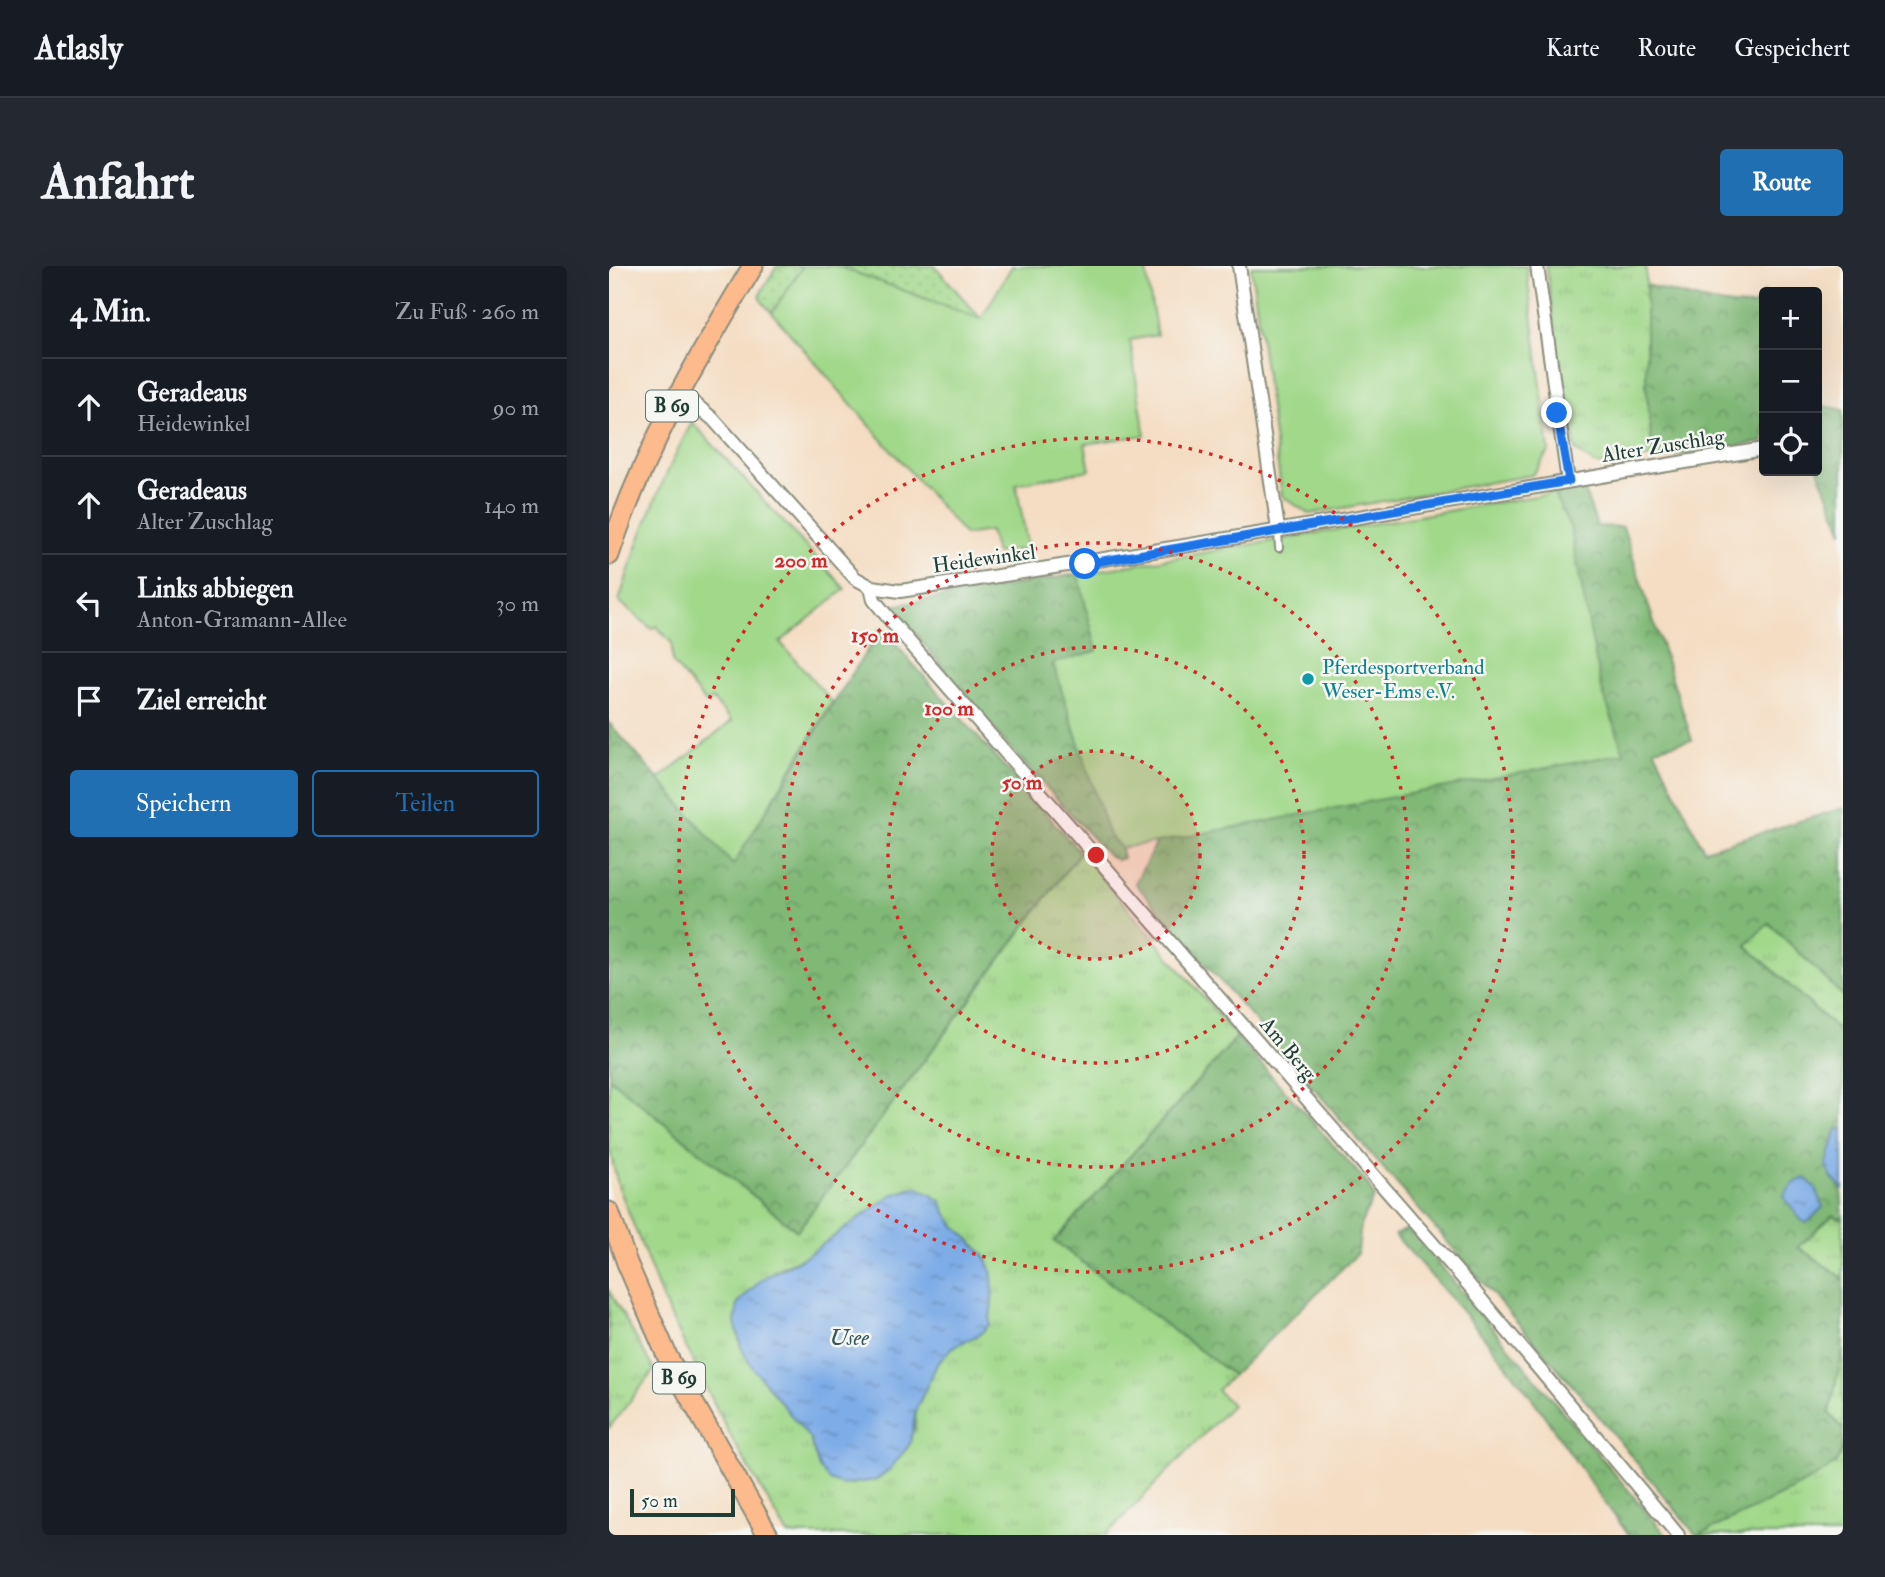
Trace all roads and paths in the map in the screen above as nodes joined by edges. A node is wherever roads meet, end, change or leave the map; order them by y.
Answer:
1 (753, 266) edge
2 (1239, 266) edge
3 (1537, 266) edge
4 (679, 391) junction
5 (1759, 450) edge
6 (1569, 481) junction
7 (1278, 529) junction
8 (1279, 548) dead end
9 (609, 555) edge
10 (871, 587) junction
11 (609, 1212) edge
12 (768, 1535) edge
13 (1678, 1535) edge

1 - 4 main road, B 69
2 - 7 street
3 - 6 street
4 - 9 main road, B 69
4 - 10 street
5 - 6 street, Alter Zuschlag
6 - 7 street, Alter Zuschlag
7 - 8 lane
7 - 10 street, Heidewinkel
10 - 13 street, Am Berg
11 - 12 main road, B 69

